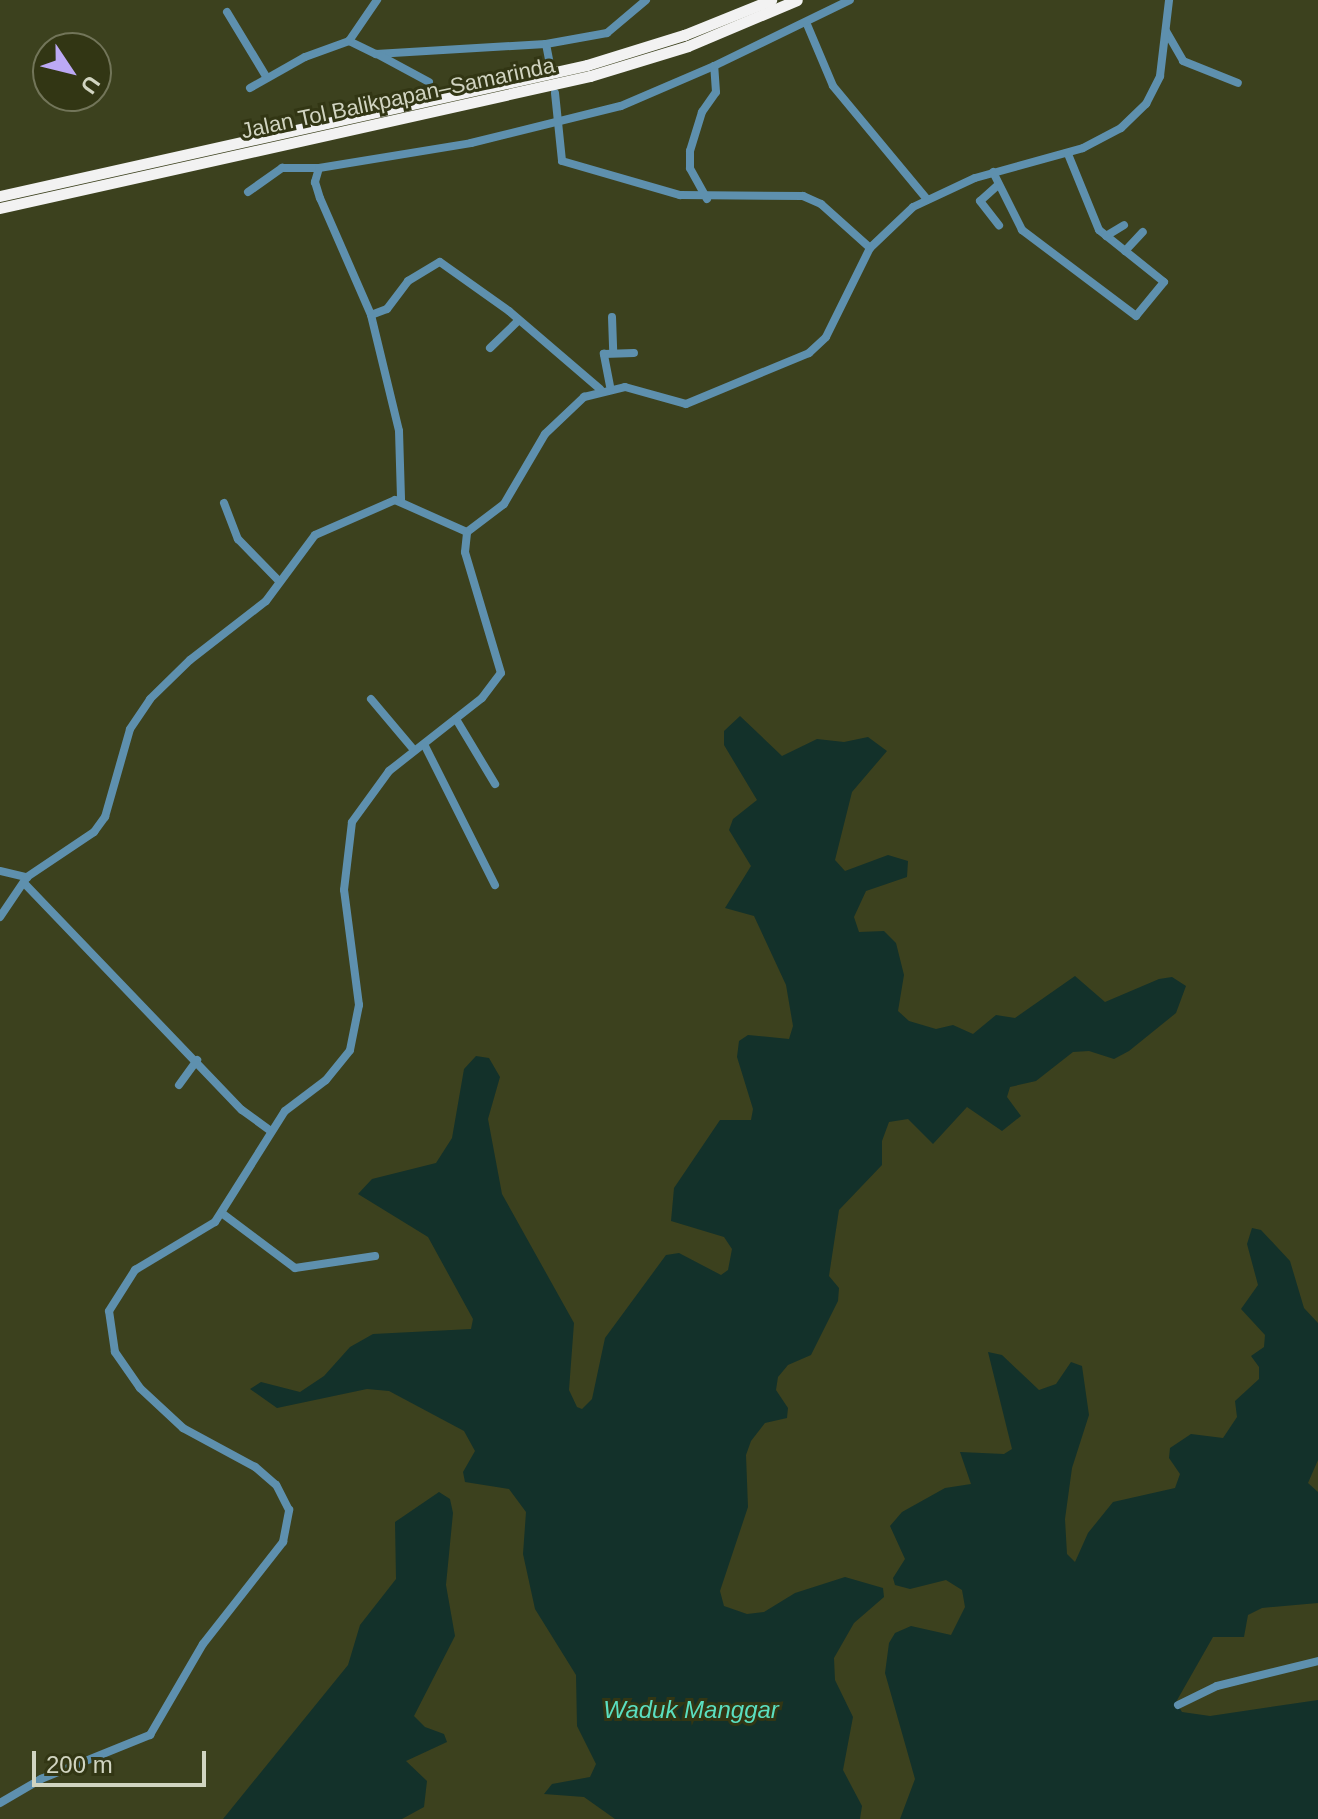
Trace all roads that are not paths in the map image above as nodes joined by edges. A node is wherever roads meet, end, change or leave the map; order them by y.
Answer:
1 (377, 0) edge
2 (646, 0) edge
3 (771, 0) edge
4 (797, 0) edge
5 (850, 0) edge
6 (1169, 0) edge
7 (227, 12) dead end
8 (806, 22) junction
9 (1165, 31) junction
10 (349, 41) junction
11 (546, 44) junction
12 (376, 54) junction
13 (550, 65) dead end
14 (714, 66) junction
15 (267, 78) junction
16 (429, 82) dead end
17 (1238, 83) dead end
18 (250, 88) dead end
19 (555, 93) dead end
20 (558, 120) junction
21 (1068, 154) junction
22 (319, 168) junction
23 (993, 172) junction
24 (998, 185) junction
25 (248, 192) dead end
26 (0, 196) edge
27 (926, 198) junction
28 (707, 199) junction
29 (0, 208) edge
30 (999, 225) dead end
31 (1124, 225) dead end
32 (1143, 232) dead end
33 (1106, 236) junction
34 (870, 248) junction
35 (1125, 251) junction
36 (371, 315) junction
37 (612, 317) dead end
38 (519, 320) junction
39 (490, 348) dead end
40 (613, 351) junction
41 (634, 353) dead end
42 (610, 386) junction
43 (600, 389) junction
44 (401, 500) junction
45 (224, 503) dead end
46 (467, 532) junction
47 (279, 581) junction
48 (371, 699) dead end
49 (456, 719) junction
50 (424, 744) junction
51 (414, 750) junction
52 (495, 784) dead end
53 (0, 871) edge
54 (26, 880) junction
55 (495, 885) dead end
56 (0, 917) edge
57 (197, 1060) junction
58 (179, 1085) dead end
59 (271, 1131) junction
60 (223, 1214) junction
61 (375, 1256) dead end
62 (1318, 1661) edge
63 (1178, 1705) dead end
64 (0, 1803) edge

1 - 10 street
2 - 11 street
3 - 26 highway, Jalan Tol Balikpapan–Samarinda
4 - 29 highway, Jalan Tol Balikpapan–Samarinda
5 - 8 street
6 - 9 street
7 - 15 street
8 - 14 street
8 - 27 street
9 - 17 street
9 - 21 street
10 - 12 street
10 - 15 street
11 - 12 street
11 - 13 street
12 - 16 street
14 - 20 street
14 - 28 street
15 - 18 street
19 - 20 street
20 - 22 street
20 - 28 street
21 - 23 street
21 - 33 street
22 - 25 street
22 - 36 street
23 - 24 street
23 - 27 street
24 - 30 street
24 - 35 street
27 - 34 street
28 - 34 street
31 - 33 street
32 - 35 street
33 - 35 street
34 - 42 street
36 - 38 street
36 - 44 street
37 - 40 street
38 - 39 street
38 - 43 street
40 - 41 street
40 - 42 street
42 - 43 street
43 - 46 street
44 - 46 street
44 - 47 street
45 - 47 street
46 - 49 street
47 - 54 street
48 - 51 street
49 - 50 street
49 - 52 street
50 - 51 street
50 - 55 street
51 - 59 street
53 - 54 street
54 - 56 street
54 - 57 street
57 - 58 street
57 - 59 street
59 - 60 street
60 - 61 street
60 - 64 street
62 - 63 street

